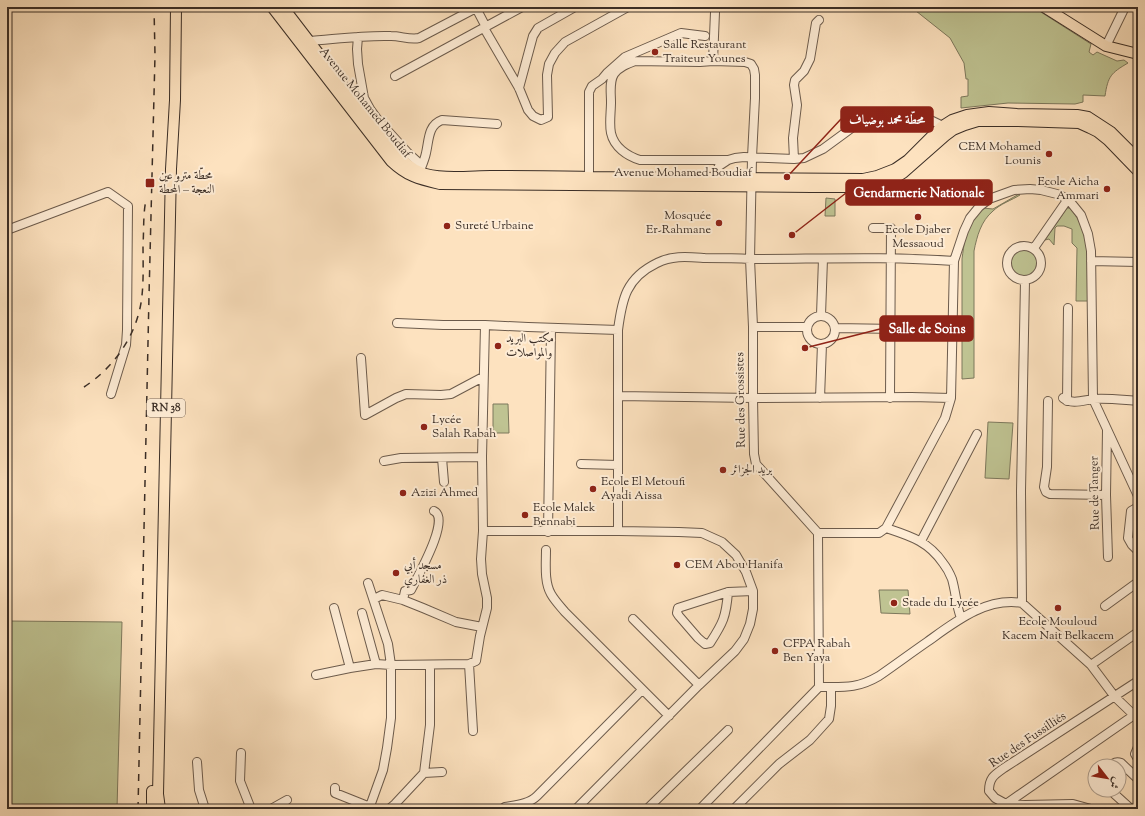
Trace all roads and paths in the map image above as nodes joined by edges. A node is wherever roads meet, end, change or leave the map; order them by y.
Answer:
1 (170, 7) edge
2 (176, 7) edge
3 (272, 7) edge
4 (283, 7) edge
5 (477, 7) edge
6 (522, 7) edge
7 (575, 7) edge
8 (628, 7) edge
9 (1044, 7) edge
10 (1125, 7) edge
11 (715, 12) dead end
12 (818, 20) dead end
13 (485, 28) junction
14 (705, 36) dead end
15 (358, 37) junction
16 (308, 41) junction
17 (1106, 46) junction
18 (1138, 54) edge
19 (713, 61) junction
20 (395, 76) dead end
21 (519, 88) junction
22 (497, 124) dead end
23 (943, 126) junction
24 (752, 157) junction
25 (794, 159) junction
26 (1138, 159) edge
27 (728, 160) junction
28 (1138, 171) edge
29 (420, 173) junction
30 (589, 177) junction
31 (714, 178) junction
32 (752, 182) junction
33 (1068, 199) junction
34 (873, 228) dead end
35 (7, 230) edge
36 (1034, 248) junction
37 (890, 258) junction
38 (750, 259) junction
39 (823, 259) junction
40 (954, 261) junction
41 (1091, 261) junction
42 (1138, 262) edge
43 (1024, 281) junction
44 (1068, 308) dead end
45 (821, 315) junction
46 (397, 323) dead end
47 (484, 325) junction
48 (753, 327) junction
49 (806, 327) junction
50 (551, 328) junction
51 (835, 328) junction
52 (893, 329) junction
53 (618, 330) junction
54 (822, 344) junction
55 (361, 358) dead end
56 (483, 377) junction
57 (111, 394) dead end
58 (618, 396) junction
59 (753, 398) junction
60 (820, 398) junction
61 (890, 398) junction
62 (951, 398) junction
63 (1093, 399) junction
64 (1048, 401) dead end
65 (1138, 401) edge
66 (1107, 428) junction
67 (977, 434) dead end
68 (482, 457) junction
69 (442, 458) junction
70 (384, 461) dead end
71 (581, 464) dead end
72 (618, 465) junction
73 (444, 482) dead end
74 (1106, 495) junction
75 (1138, 496) edge
76 (1138, 507) edge
77 (434, 510) dead end
78 (886, 528) junction
79 (483, 531) junction
80 (618, 531) junction
81 (548, 532) junction
82 (818, 533) junction
83 (921, 542) junction
84 (546, 550) dead end
85 (1138, 551) edge
86 (1108, 557) dead end
87 (1138, 582) edge
88 (368, 583) dead end
89 (753, 591) junction
90 (728, 592) junction
91 (374, 599) junction
92 (403, 600) junction
93 (1022, 603) junction
94 (1105, 606) dead end
95 (334, 608) dead end
96 (362, 613) dead end
97 (961, 618) junction
98 (633, 619) dead end
99 (482, 627) junction
100 (1138, 632) edge
101 (376, 664) junction
102 (469, 664) junction
103 (391, 665) junction
104 (430, 665) junction
105 (1091, 665) junction
106 (350, 668) junction
107 (316, 675) dead end
108 (1138, 681) edge
109 (699, 686) junction
110 (819, 687) junction
111 (831, 687) junction
112 (642, 690) junction
113 (157, 697) junction
114 (1115, 697) junction
115 (669, 716) junction
116 (1137, 716) edge
117 (728, 730) dead end
118 (474, 731) dead end
119 (1138, 747) edge
120 (241, 753) dead end
121 (1138, 759) edge
122 (197, 762) dead end
123 (1127, 769) edge
124 (442, 772) dead end
125 (424, 773) junction
126 (1138, 779) edge
127 (335, 788) dead end
128 (1119, 798) edge
129 (286, 800) dead end
130 (1006, 804) junction
131 (369, 808) edge
132 (152, 809) edge
133 (160, 809) edge
134 (205, 809) edge
135 (251, 809) edge
136 (271, 809) edge
137 (389, 809) edge
138 (502, 809) edge
139 (576, 809) edge
140 (647, 809) edge
141 (700, 809) edge
142 (734, 809) edge
143 (1091, 809) edge
144 (1131, 809) edge

1 - 113 main road, RN 38
2 - 113 main road, RN 38
3 - 29 main road, Avenue Mohamed Boudiaf
4 - 16 main road, Avenue Mohamed Boudiaf
5 - 13 street
5 - 15 street
6 - 13 street
7 - 21 street
8 - 21 street
9 - 17 main road
10 - 17 street
11 - 19 street
12 - 25 street
13 - 20 street
13 - 21 street
14 - 30 street
15 - 16 street
15 - 29 street
16 - 29 main road, Avenue Mohamed Boudiaf
17 - 18 main road
19 - 24 street, Rue des Grossistes
19 - 27 street
22 - 29 street
23 - 25 street, Avenue Mohamed Boudiaf
23 - 26 main road, Avenue Mohamed Boudiaf
23 - 32 main road, Avenue Mohamed Boudiaf
24 - 25 street, Avenue Mohamed Boudiaf
24 - 27 street, Avenue Mohamed Boudiaf
24 - 32 street, Rue des Grossistes
27 - 31 street, Avenue Mohamed Boudiaf
28 - 32 main road, Avenue Mohamed Boudiaf
29 - 30 main road, Avenue Mohamed Boudiaf
29 - 32 main road, Avenue Mohamed Boudiaf
30 - 31 main road, Avenue Mohamed Boudiaf
31 - 32 main road, Avenue Mohamed Boudiaf
32 - 38 street, Rue des Grossistes
33 - 36 street
33 - 40 street
33 - 41 street
34 - 37 street
35 - 57 street
36 - 43 street
36 - 43 street
37 - 39 street
37 - 40 street
37 - 52 street
38 - 39 street
38 - 48 street, Rue des Grossistes
38 - 53 street
39 - 45 street
40 - 62 street
41 - 42 street
41 - 63 street
43 - 93 street
44 - 63 street
45 - 49 street
45 - 51 street
46 - 47 street
47 - 50 street
47 - 56 street
48 - 49 street
48 - 59 street, Rue des Grossistes
49 - 54 street
50 - 53 street
50 - 81 street
51 - 52 street
51 - 54 street
52 - 61 street
53 - 58 street
54 - 60 street
55 - 56 street
56 - 68 street
58 - 59 street
58 - 72 street
59 - 60 street
59 - 82 street, Rue des Grossistes
60 - 61 street
61 - 62 street
62 - 78 street
63 - 65 street
63 - 66 street
64 - 74 street
66 - 74 street, Rue de Tanger
66 - 75 street
67 - 83 street
68 - 69 street
68 - 79 street
69 - 70 street
69 - 73 street
71 - 72 street
72 - 80 street
74 - 86 street, Rue de Tanger
76 - 85 street
77 - 92 street
78 - 82 street
78 - 83 street
79 - 81 street
79 - 99 street
80 - 81 street
80 - 89 street
82 - 110 street
83 - 97 street
84 - 112 street
87 - 94 street
88 - 91 street
89 - 90 street
89 - 109 street
90 - 90 street
91 - 92 street
91 - 103 street
92 - 99 street
93 - 97 street
93 - 105 street
95 - 106 street
96 - 101 street
97 - 111 street
98 - 109 street
99 - 102 street
100 - 105 street
101 - 103 street
101 - 106 street
102 - 104 street
102 - 118 street
103 - 104 street
103 - 131 street
104 - 125 street
105 - 114 street
106 - 107 street
108 - 114 street, Rue des Fussilliés
109 - 115 street
110 - 111 street
110 - 141 street
111 - 142 street
112 - 115 street
112 - 138 street
113 - 132 main road, RN 38
113 - 133 main road, RN 38
114 - 116 street
114 - 130 street, Rue des Fussilliés
115 - 139 street
116 - 130 street
117 - 140 street
119 - 121 street
120 - 135 street
122 - 134 street
123 - 126 street
124 - 125 street
125 - 137 street
127 - 131 street
128 - 144 street
129 - 136 street
130 - 143 street

